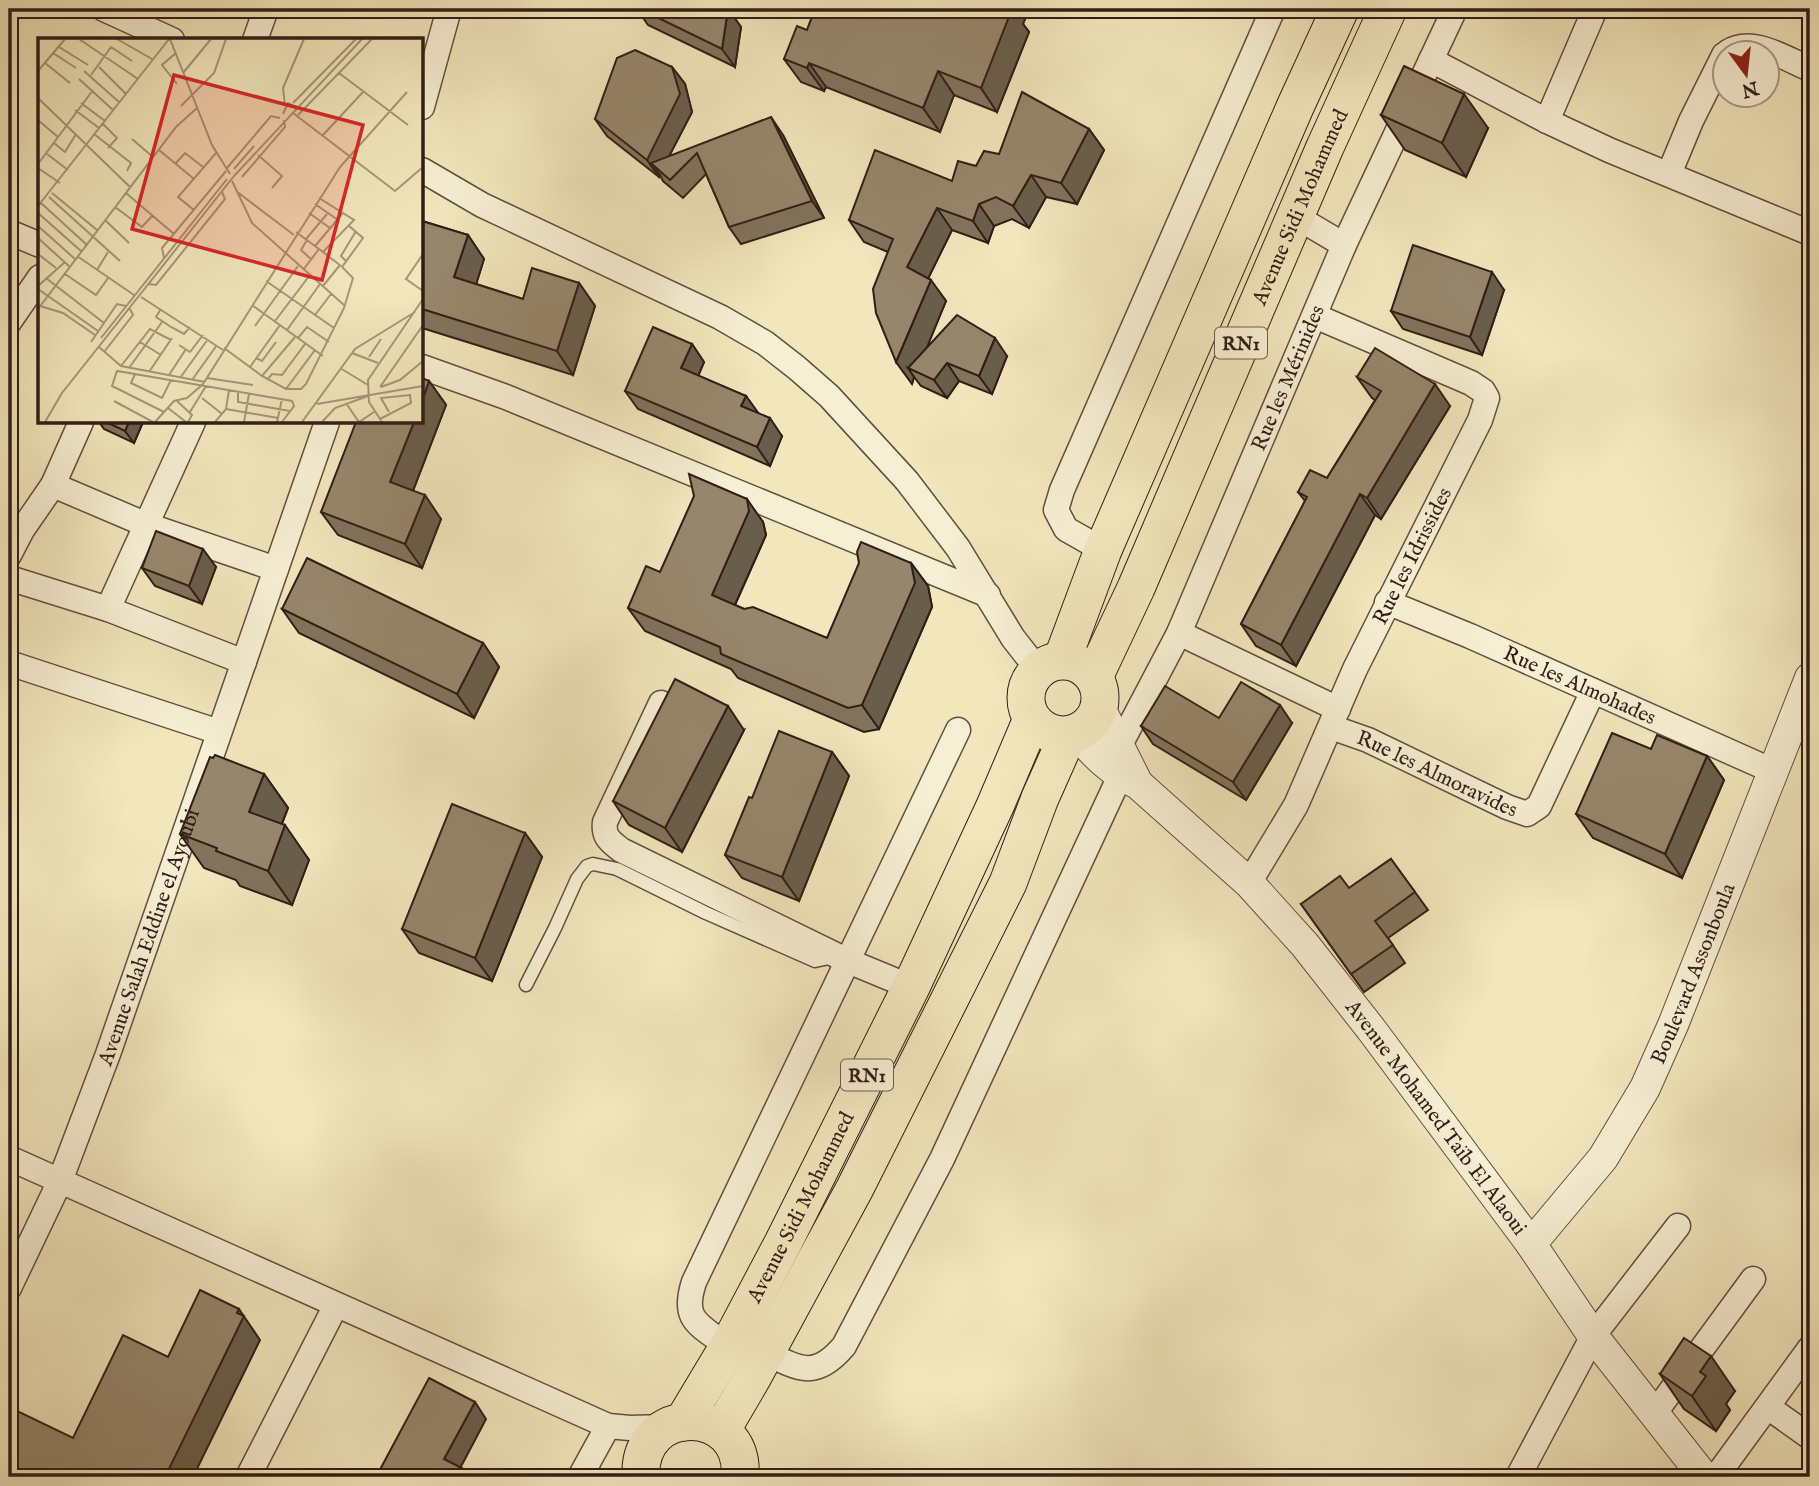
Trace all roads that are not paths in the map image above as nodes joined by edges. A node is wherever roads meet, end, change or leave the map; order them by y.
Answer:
1 (266, 9) edge
2 (449, 9) edge
3 (1273, 9) edge
4 (1340, 9) edge
5 (1388, 9) edge
6 (1455, 9) edge
7 (1595, 9) edge
8 (115, 11) edge
9 (168, 38) edge
10 (256, 38) edge
11 (1780, 57) edge
12 (1432, 60) junction
13 (1810, 69) edge
14 (1710, 85) edge
15 (424, 100) edge
16 (1547, 121) junction
17 (424, 171) edge
18 (1669, 174) junction
19 (1295, 216) junction
20 (9, 232) edge
21 (1810, 233) edge
22 (38, 244) edge
23 (1344, 245) junction
24 (38, 280) edge
25 (1315, 316) junction
26 (9, 322) edge
27 (424, 368) edge
28 (80, 424) edge
29 (192, 424) edge
30 (326, 424) edge
31 (53, 485) junction
32 (147, 525) junction
33 (1103, 551) junction
34 (9, 555) edge
35 (276, 569) junction
36 (9, 578) edge
37 (988, 595) junction
38 (1387, 601) junction
39 (108, 609) junction
40 (1180, 633) junction
41 (244, 662) junction
42 (9, 663) edge
43 (1050, 665) junction
44 (1808, 690) edge
45 (1594, 691) junction
46 (662, 703) edge
47 (1084, 713) junction
48 (1335, 718) junction
49 (1032, 719) junction
50 (958, 730) dead end
51 (219, 732) junction
52 (1120, 746) junction
53 (1773, 771) junction
54 (1129, 780) junction
55 (1249, 883) junction
56 (843, 959) junction
57 (526, 985) dead end
58 (911, 987) junction
59 (9, 1158) edge
60 (60, 1181) junction
61 (1678, 1226) dead end
62 (1531, 1244) junction
63 (1753, 1279) dead end
64 (9, 1288) edge
65 (336, 1306) junction
66 (1593, 1336) junction
67 (728, 1347) junction
68 (1810, 1348) edge
69 (765, 1352) junction
70 (1768, 1407) junction
71 (1654, 1414) junction
72 (675, 1424) junction
73 (608, 1426) junction
74 (721, 1431) junction
75 (1810, 1437) edge
76 (641, 1471) edge
77 (742, 1475) edge
78 (248, 1477) edge
79 (580, 1477) edge
80 (1518, 1477) edge
81 (1704, 1477) edge
82 (1716, 1477) edge

1 - 10 street
2 - 15 street
3 - 33 street
4 - 33 main road, Avenue Sidi Mohammed / RN1
5 - 19 main road, Avenue Sidi Mohammed / RN1
6 - 12 street, Rue les Mérinides
7 - 16 street
8 - 9 street
11 - 13 street
12 - 16 street
12 - 23 street, Rue les Mérinides
14 - 18 street
16 - 18 street
17 - 37 street
18 - 21 street
19 - 23 street
19 - 47 main road, Avenue Sidi Mohammed / RN1
20 - 22 street
23 - 25 street, Rue les Mérinides
24 - 26 street
25 - 38 street, Rue les Idrissides
25 - 40 street, Rue les Mérinides
27 - 37 street
28 - 31 street
29 - 32 street
30 - 35 street, Avenue Salah Eddine el Ayoubi
31 - 32 street
31 - 34 street
32 - 35 street
32 - 39 street
33 - 43 main road, Avenue Sidi Mohammed / RN1
35 - 41 street, Avenue Salah Eddine el Ayoubi
36 - 39 street
37 - 43 street
38 - 45 street, Rue les Almohades
38 - 48 street, Rue les Idrissides
39 - 41 street
40 - 48 street, Rue les Almoravides
40 - 52 street, Rue les Mérinides
41 - 51 street, Avenue Salah Eddine el Ayoubi
42 - 51 street
43 - 47 main road
43 - 49 main road, RN1
44 - 53 street, Boulevard Assonboula
45 - 48 street, Rue les Almoravides
45 - 53 street, Rue les Almohades
46 - 56 street
47 - 49 main road
47 - 52 street, Avenue Mohamed Taïb El Alaoui
47 - 54 street, Avenue Mohamed Taïb El Alaoui
47 - 69 main road, Avenue Sidi Mohammed / RN1
48 - 55 street, Rue les Idrissides
49 - 58 main road, Avenue Sidi Mohammed / RN1
50 - 56 street
51 - 60 street, Avenue Salah Eddine el Ayoubi
52 - 54 street, Avenue Mohamed Taïb El Alaoui
53 - 62 street, Boulevard Assonboula
54 - 55 street, Avenue Mohamed Taïb El Alaoui
54 - 69 street
55 - 62 street, Avenue Mohamed Taïb El Alaoui
56 - 57 lane
56 - 58 street
56 - 67 street
58 - 67 main road, Avenue Sidi Mohammed / RN1
59 - 60 street
60 - 64 street, Avenue Salah Eddine el Ayoubi
60 - 65 street
61 - 66 street
62 - 66 street, Avenue Mohamed Taïb El Alaoui
63 - 71 street
65 - 73 street
65 - 78 street
66 - 71 street, Avenue Mohamed Taïb El Alaoui
66 - 80 street
67 - 72 main road, Avenue Sidi Mohammed / RN1
68 - 70 street
69 - 74 main road, Avenue Sidi Mohammed / RN1
70 - 75 street
70 - 82 street
71 - 81 street, Avenue Mohamed Taïb El Alaoui
72 - 73 street
72 - 74 main road
72 - 76 main road, RN1
73 - 76 street
73 - 79 street
74 - 77 main road

